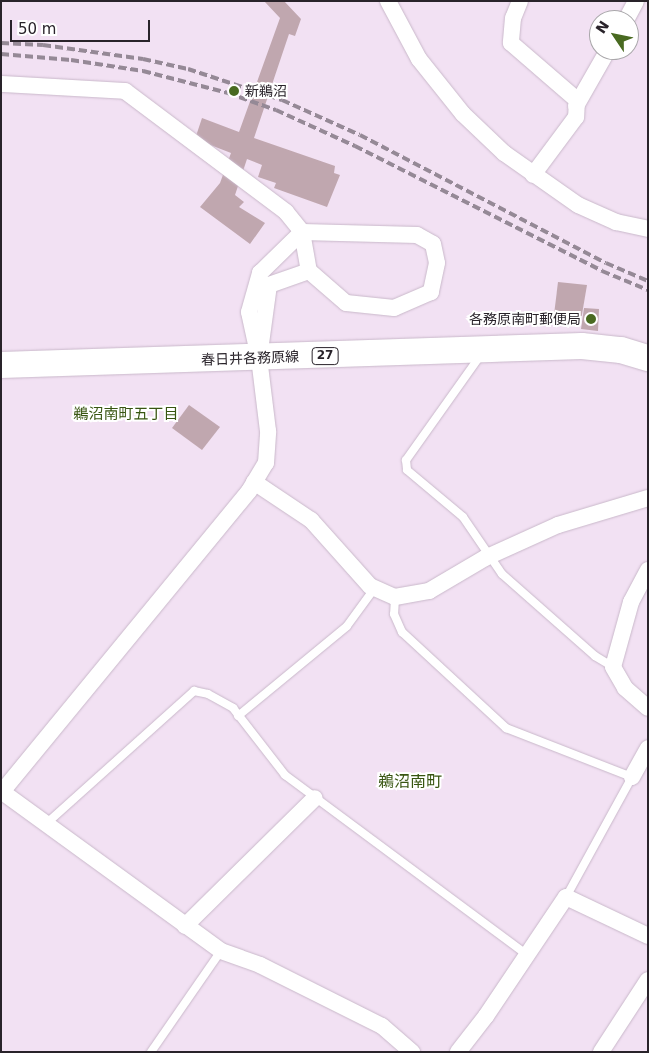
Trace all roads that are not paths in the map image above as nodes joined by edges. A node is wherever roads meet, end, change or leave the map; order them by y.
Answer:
1 (388, 1) edge
2 (520, 1) edge
3 (602, 60) edge
4 (1, 84) edge
5 (576, 106) junction
6 (533, 176) junction
7 (648, 229) edge
8 (302, 232) junction
9 (309, 271) junction
10 (484, 350) junction
11 (260, 358) junction
12 (648, 358) edge
13 (1, 365) edge
14 (254, 482) junction
15 (648, 498) edge
16 (489, 556) junction
17 (648, 570) edge
18 (374, 589) junction
19 (395, 597) junction
20 (613, 667) junction
21 (648, 708) edge
22 (238, 716) junction
23 (648, 748) edge
24 (632, 777) junction
25 (2, 792) edge
26 (315, 798) junction
27 (47, 823) junction
28 (566, 897) junction
29 (185, 926) junction
30 (648, 936) edge
31 (220, 951) junction
32 (527, 955) junction
33 (648, 980) edge
34 (151, 1052) edge
35 (412, 1052) edge
36 (458, 1052) edge
37 (601, 1052) edge

1 - 6 street
2 - 5 street
3 - 5 street
4 - 8 street
5 - 6 street
6 - 7 street
8 - 9 street
8 - 9 street
8 - 11 street
9 - 11 street
10 - 11 main road, 春日井各務原線 / 27
10 - 12 main road, 春日井各務原線 / 27
10 - 16 lane
11 - 13 main road, 春日井各務原線 / 27
11 - 14 street
14 - 18 street
14 - 25 street
15 - 16 street
16 - 19 street
16 - 20 lane
17 - 20 street
18 - 19 street
18 - 22 lane
19 - 24 lane
20 - 21 street
22 - 26 lane
22 - 27 lane
23 - 24 street
24 - 28 lane
25 - 27 street
26 - 29 street
26 - 32 lane
27 - 29 street
28 - 30 street
28 - 32 street
29 - 31 street
31 - 34 lane
31 - 35 street
32 - 36 street
33 - 37 street

